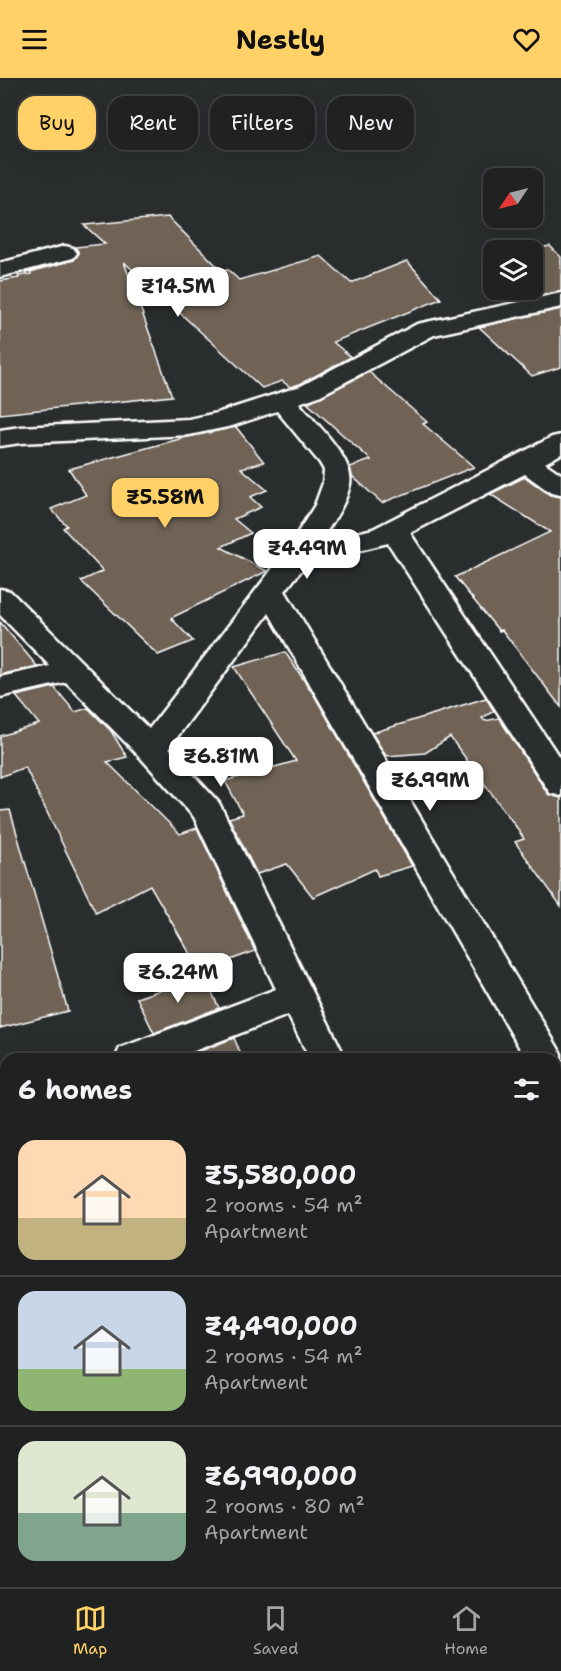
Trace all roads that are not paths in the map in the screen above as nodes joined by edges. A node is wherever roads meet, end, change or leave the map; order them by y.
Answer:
1 (65, 253) dead end
2 (0, 270) edge
3 (561, 300) edge
4 (282, 400) junction
5 (0, 438) edge
6 (561, 443) edge
7 (526, 462) junction
8 (561, 487) edge
9 (394, 530) junction
10 (297, 556) junction
11 (270, 590) junction
12 (0, 598) edge
13 (71, 670) junction
14 (0, 687) edge
15 (151, 749) junction
16 (561, 784) edge
17 (298, 996) junction
18 (149, 1053) edge
19 (325, 1053) edge
20 (541, 1053) edge

1 - 2 street
3 - 4 street
4 - 5 street
4 - 10 street
6 - 7 street
7 - 8 street
7 - 9 street
9 - 10 street
9 - 16 street
10 - 11 street
11 - 15 street
11 - 20 street
12 - 13 street
13 - 14 street
13 - 15 street
15 - 17 street
17 - 18 street
17 - 19 street

